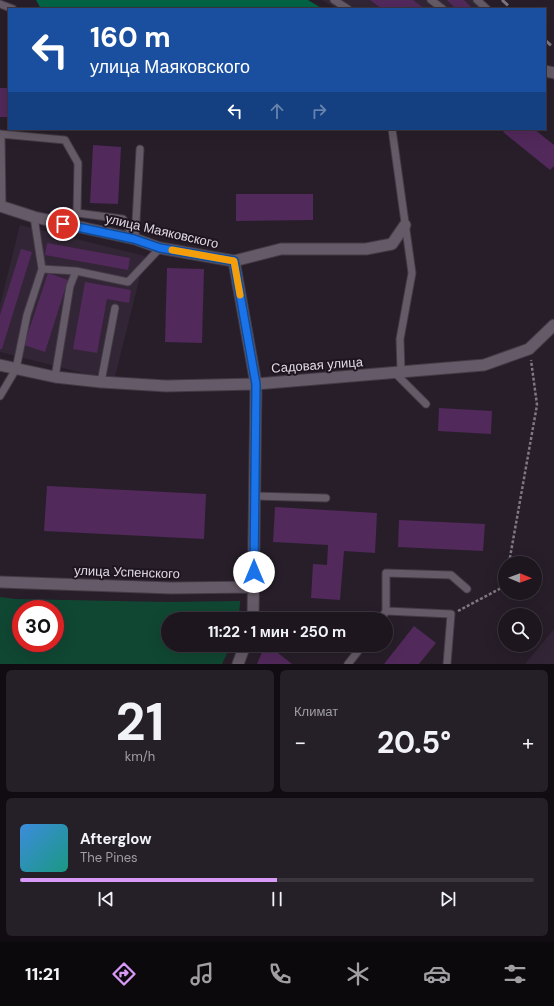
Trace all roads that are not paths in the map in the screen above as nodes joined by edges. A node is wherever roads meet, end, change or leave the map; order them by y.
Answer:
1 (334, 0) edge
2 (431, 0) edge
3 (477, 0) edge
4 (0, 4) edge
5 (10, 8) edge
6 (346, 8) edge
7 (442, 8) edge
8 (485, 8) edge
9 (546, 65) edge
10 (554, 72) edge
11 (392, 130) edge
12 (0, 134) edge
13 (140, 149) dead end
14 (1, 207) edge
15 (34, 217) junction
16 (405, 225) junction
17 (134, 239) junction
18 (160, 248) junction
19 (234, 261) junction
20 (42, 269) junction
21 (76, 271) junction
22 (115, 308) dead end
23 (554, 325) edge
24 (0, 366) edge
25 (16, 369) junction
26 (398, 373) junction
27 (55, 377) junction
28 (101, 382) junction
29 (256, 384) junction
30 (0, 396) edge
31 (426, 404) dead end
32 (254, 496) junction
33 (326, 498) dead end
34 (0, 582) edge
35 (254, 587) junction
36 (466, 589) dead end
37 (386, 610) joint
38 (253, 612) edge
39 (242, 652) edge
40 (357, 652) edge
41 (238, 664) edge
42 (348, 664) edge
43 (447, 664) edge

1 - 6 lane
2 - 7 lane
3 - 8 lane
4 - 5 lane
9 - 10 lane
11 - 16 lane
12 - 14 lane
12 - 17 lane
13 - 17 lane
14 - 15 street, улица Маяковского
15 - 17 street, улица Маяковского
15 - 20 lane
16 - 19 street, улица Маяковского
16 - 26 lane
17 - 18 street, улица Маяковского
18 - 19 street, улица Маяковского
18 - 21 lane
19 - 29 street
20 - 21 lane
20 - 25 lane
21 - 27 lane
22 - 28 lane
23 - 26 street, Садовая улица
24 - 25 street, Садовая улица
25 - 27 street, Садовая улица
25 - 30 lane
26 - 29 street, Садовая улица
26 - 31 lane
27 - 28 street, Садовая улица
28 - 29 street, Садовая улица
29 - 32 street
32 - 33 lane
32 - 35 street
34 - 35 street, улица Успенского
35 - 38 street
36 - 37 lane
37 - 43 lane
39 - 41 street
40 - 42 lane

